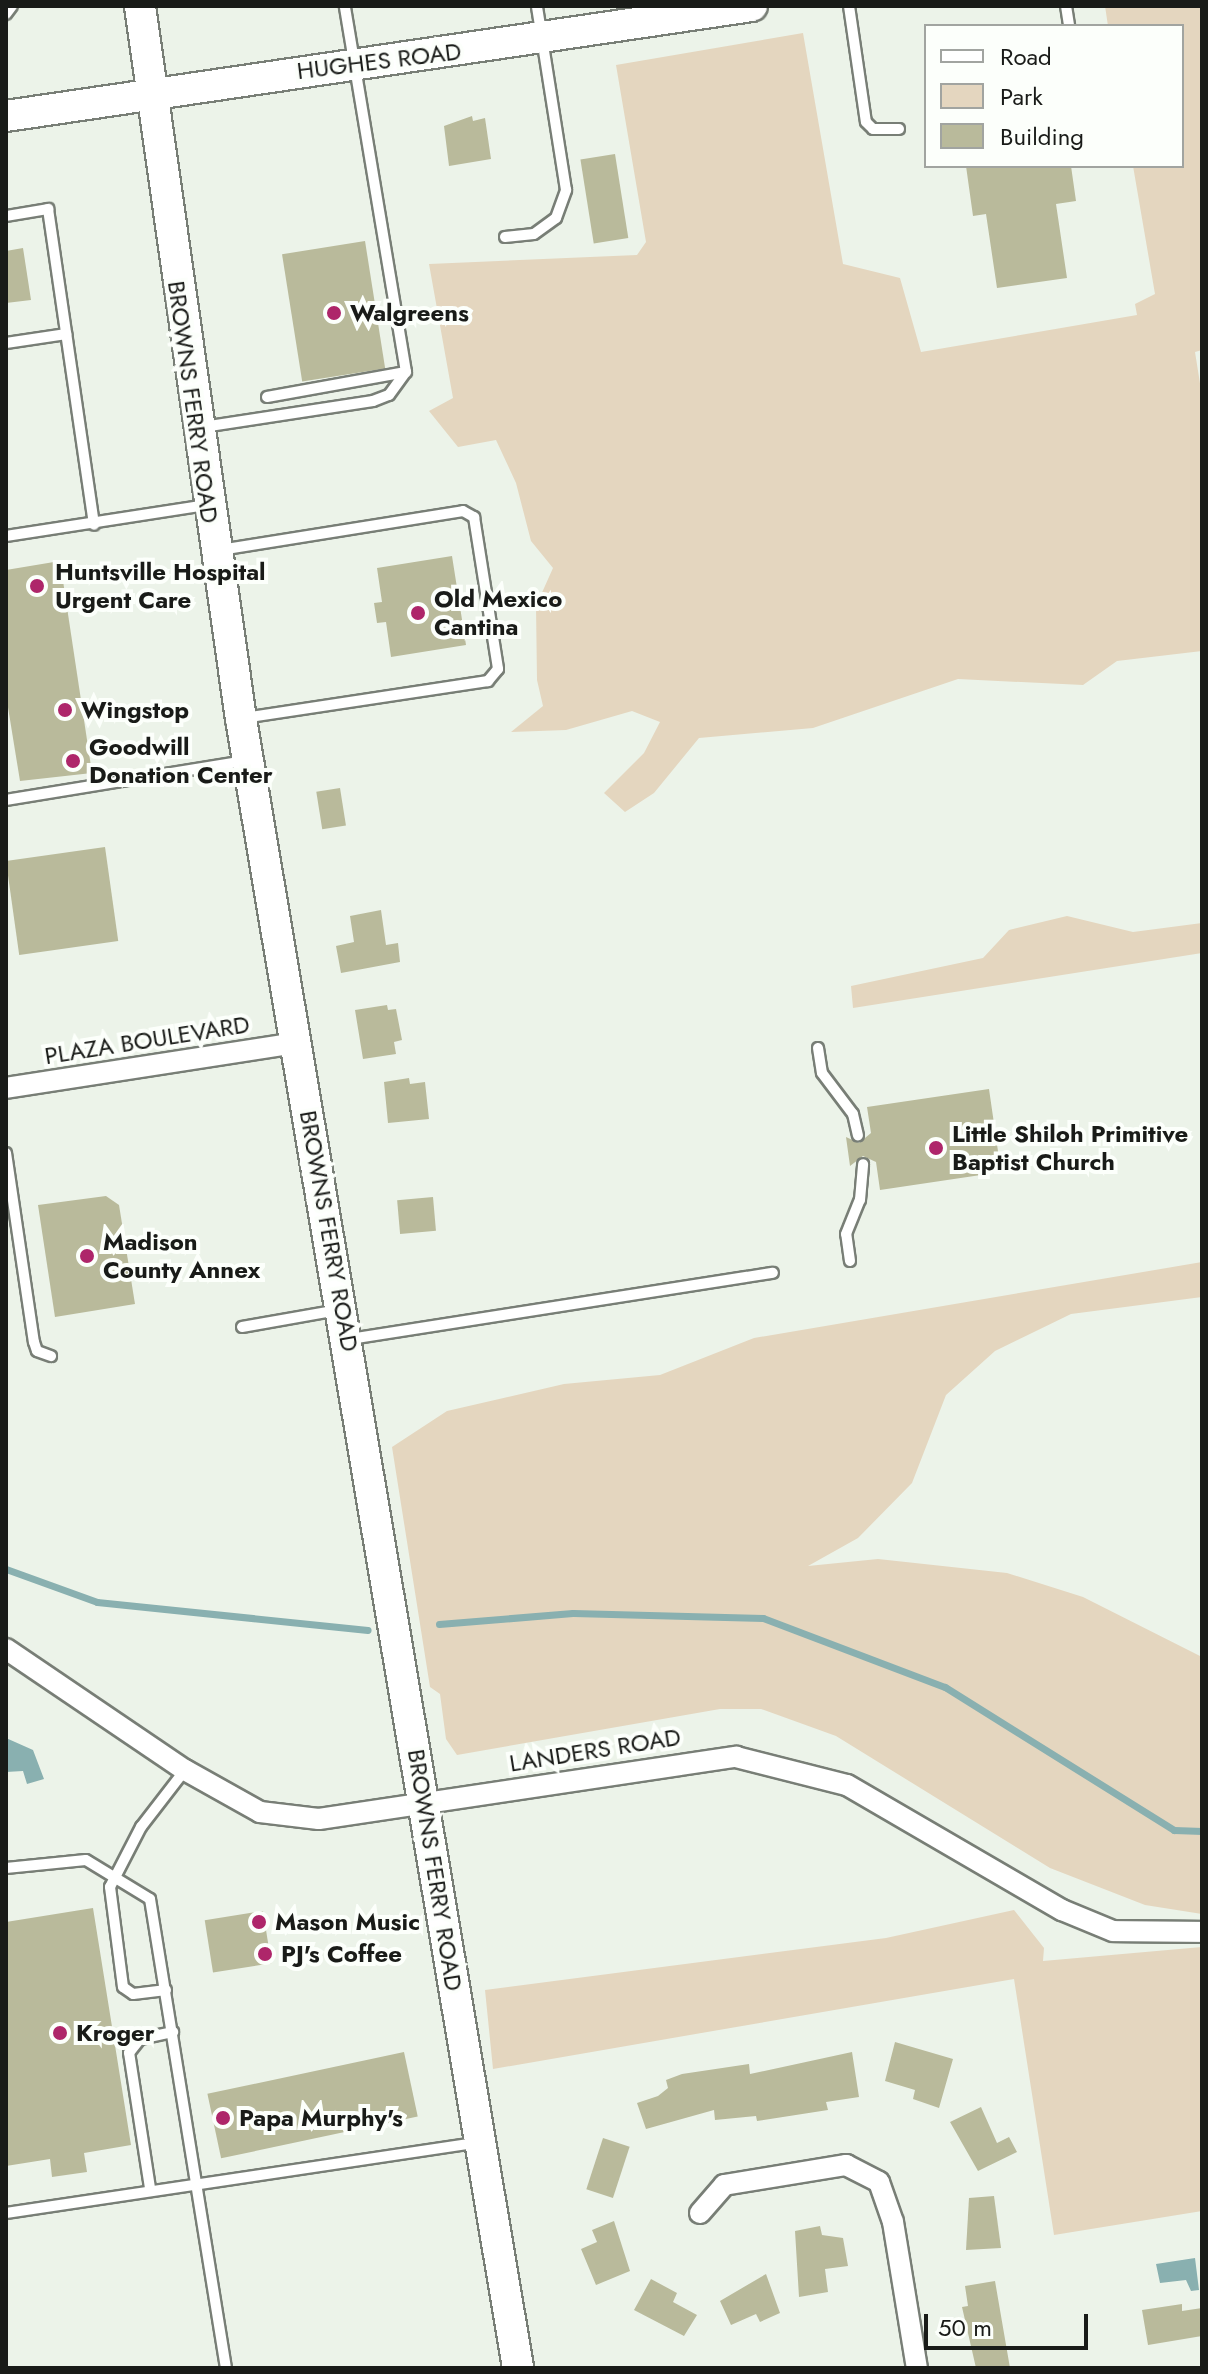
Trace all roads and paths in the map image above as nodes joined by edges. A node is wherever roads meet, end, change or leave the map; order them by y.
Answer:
1 (12, 6) edge
2 (140, 6) edge
3 (345, 6) edge
4 (537, 6) edge
5 (752, 6) edge
6 (849, 6) edge
7 (6, 14) edge
8 (547, 40) junction
9 (355, 64) junction
10 (150, 92) junction
11 (6, 116) edge
12 (899, 129) dead end
13 (6, 216) edge
14 (505, 237) dead end
15 (66, 334) junction
16 (6, 343) edge
17 (406, 372) junction
18 (267, 397) dead end
19 (197, 428) junction
20 (208, 504) junction
21 (94, 525) junction
22 (6, 536) edge
23 (216, 551) junction
24 (241, 719) junction
25 (249, 761) junction
26 (6, 800) edge
27 (297, 1043) junction
28 (818, 1048) dead end
29 (6, 1088) edge
30 (858, 1135) dead end
31 (6, 1153) edge
32 (863, 1164) dead end
33 (850, 1261) dead end
34 (773, 1273) dead end
35 (345, 1324) junction
36 (242, 1327) dead end
37 (51, 1356) dead end
38 (6, 1649) edge
39 (185, 1770) junction
40 (423, 1799) junction
41 (6, 1868) edge
42 (113, 1872) junction
43 (1202, 1932) edge
44 (166, 1990) junction
45 (173, 2032) junction
46 (480, 2142) junction
47 (196, 2181) junction
48 (150, 2188) junction
49 (6, 2213) edge
50 (700, 2213) dead end
51 (226, 2368) edge
52 (518, 2368) edge
53 (917, 2368) edge

1 - 7 lane
2 - 10 main road, BROWNS FERRY ROAD
3 - 9 lane
4 - 8 lane
5 - 8 main road, HUGHES ROAD
6 - 12 lane
8 - 9 main road, HUGHES ROAD
8 - 14 lane
9 - 10 main road, HUGHES ROAD
9 - 17 lane
10 - 11 main road, HUGHES ROAD
10 - 19 main road, BROWNS FERRY ROAD
13 - 15 lane
15 - 16 lane
15 - 21 lane
17 - 18 lane
17 - 19 lane
19 - 20 main road, BROWNS FERRY ROAD
20 - 21 lane
20 - 23 main road, BROWNS FERRY ROAD
21 - 22 lane
23 - 24 main road, BROWNS FERRY ROAD
23 - 24 lane
24 - 25 main road, BROWNS FERRY ROAD
25 - 26 lane
25 - 27 main road, BROWNS FERRY ROAD
27 - 29 street, PLAZA BOULEVARD
27 - 35 main road, BROWNS FERRY ROAD
28 - 30 lane
31 - 37 lane
32 - 33 lane
34 - 35 lane
35 - 36 lane
35 - 40 main road, BROWNS FERRY ROAD
38 - 39 street, LANDERS ROAD
39 - 40 street, LANDERS ROAD
39 - 42 lane
40 - 43 street, LANDERS ROAD
40 - 46 main road, BROWNS FERRY ROAD
41 - 42 lane
42 - 44 lane
42 - 44 lane
44 - 45 lane
45 - 47 lane
45 - 48 lane
46 - 47 lane
46 - 52 main road, BROWNS FERRY ROAD
47 - 48 lane
47 - 51 lane
48 - 49 lane
50 - 53 street

